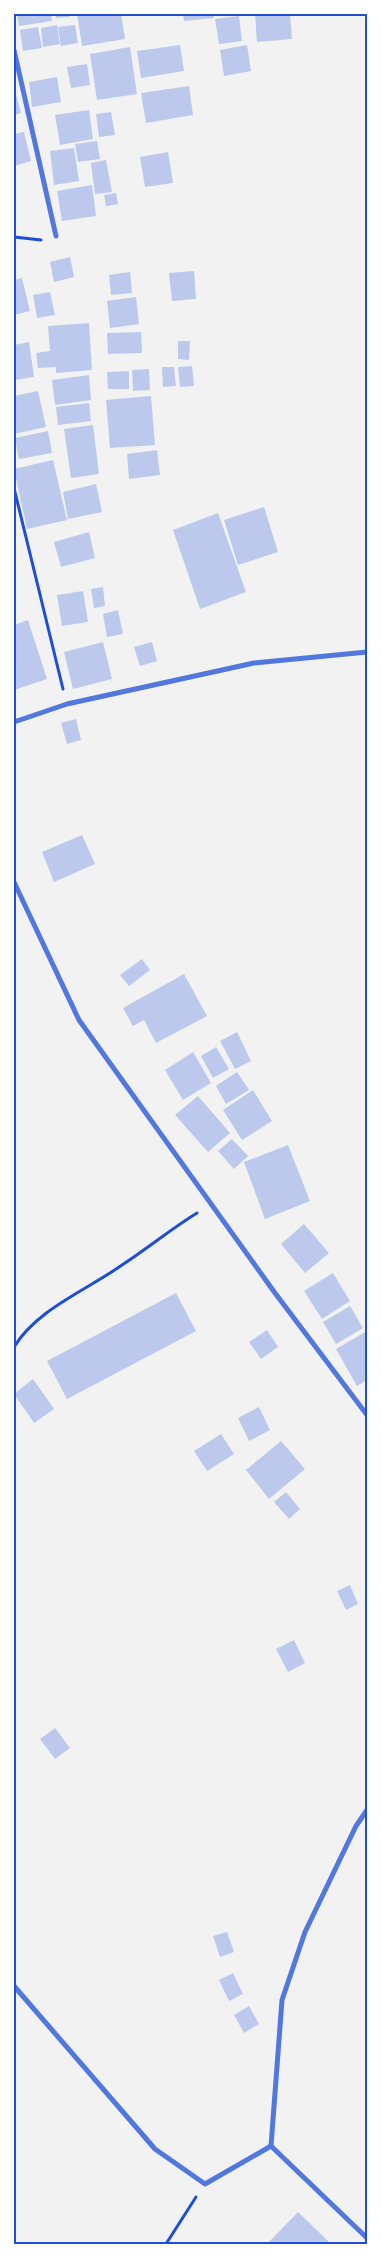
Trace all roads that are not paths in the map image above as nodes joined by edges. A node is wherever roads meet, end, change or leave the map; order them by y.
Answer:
1 (14, 50) edge
2 (56, 236) road end
3 (367, 652) edge
4 (14, 722) edge
5 (14, 882) edge
6 (367, 1415) edge
7 (367, 1810) edge
8 (14, 1986) edge
9 (271, 2146) junction
10 (367, 2238) edge

1 - 2 street
3 - 4 street
5 - 6 street
7 - 9 street
8 - 9 street
9 - 10 street

